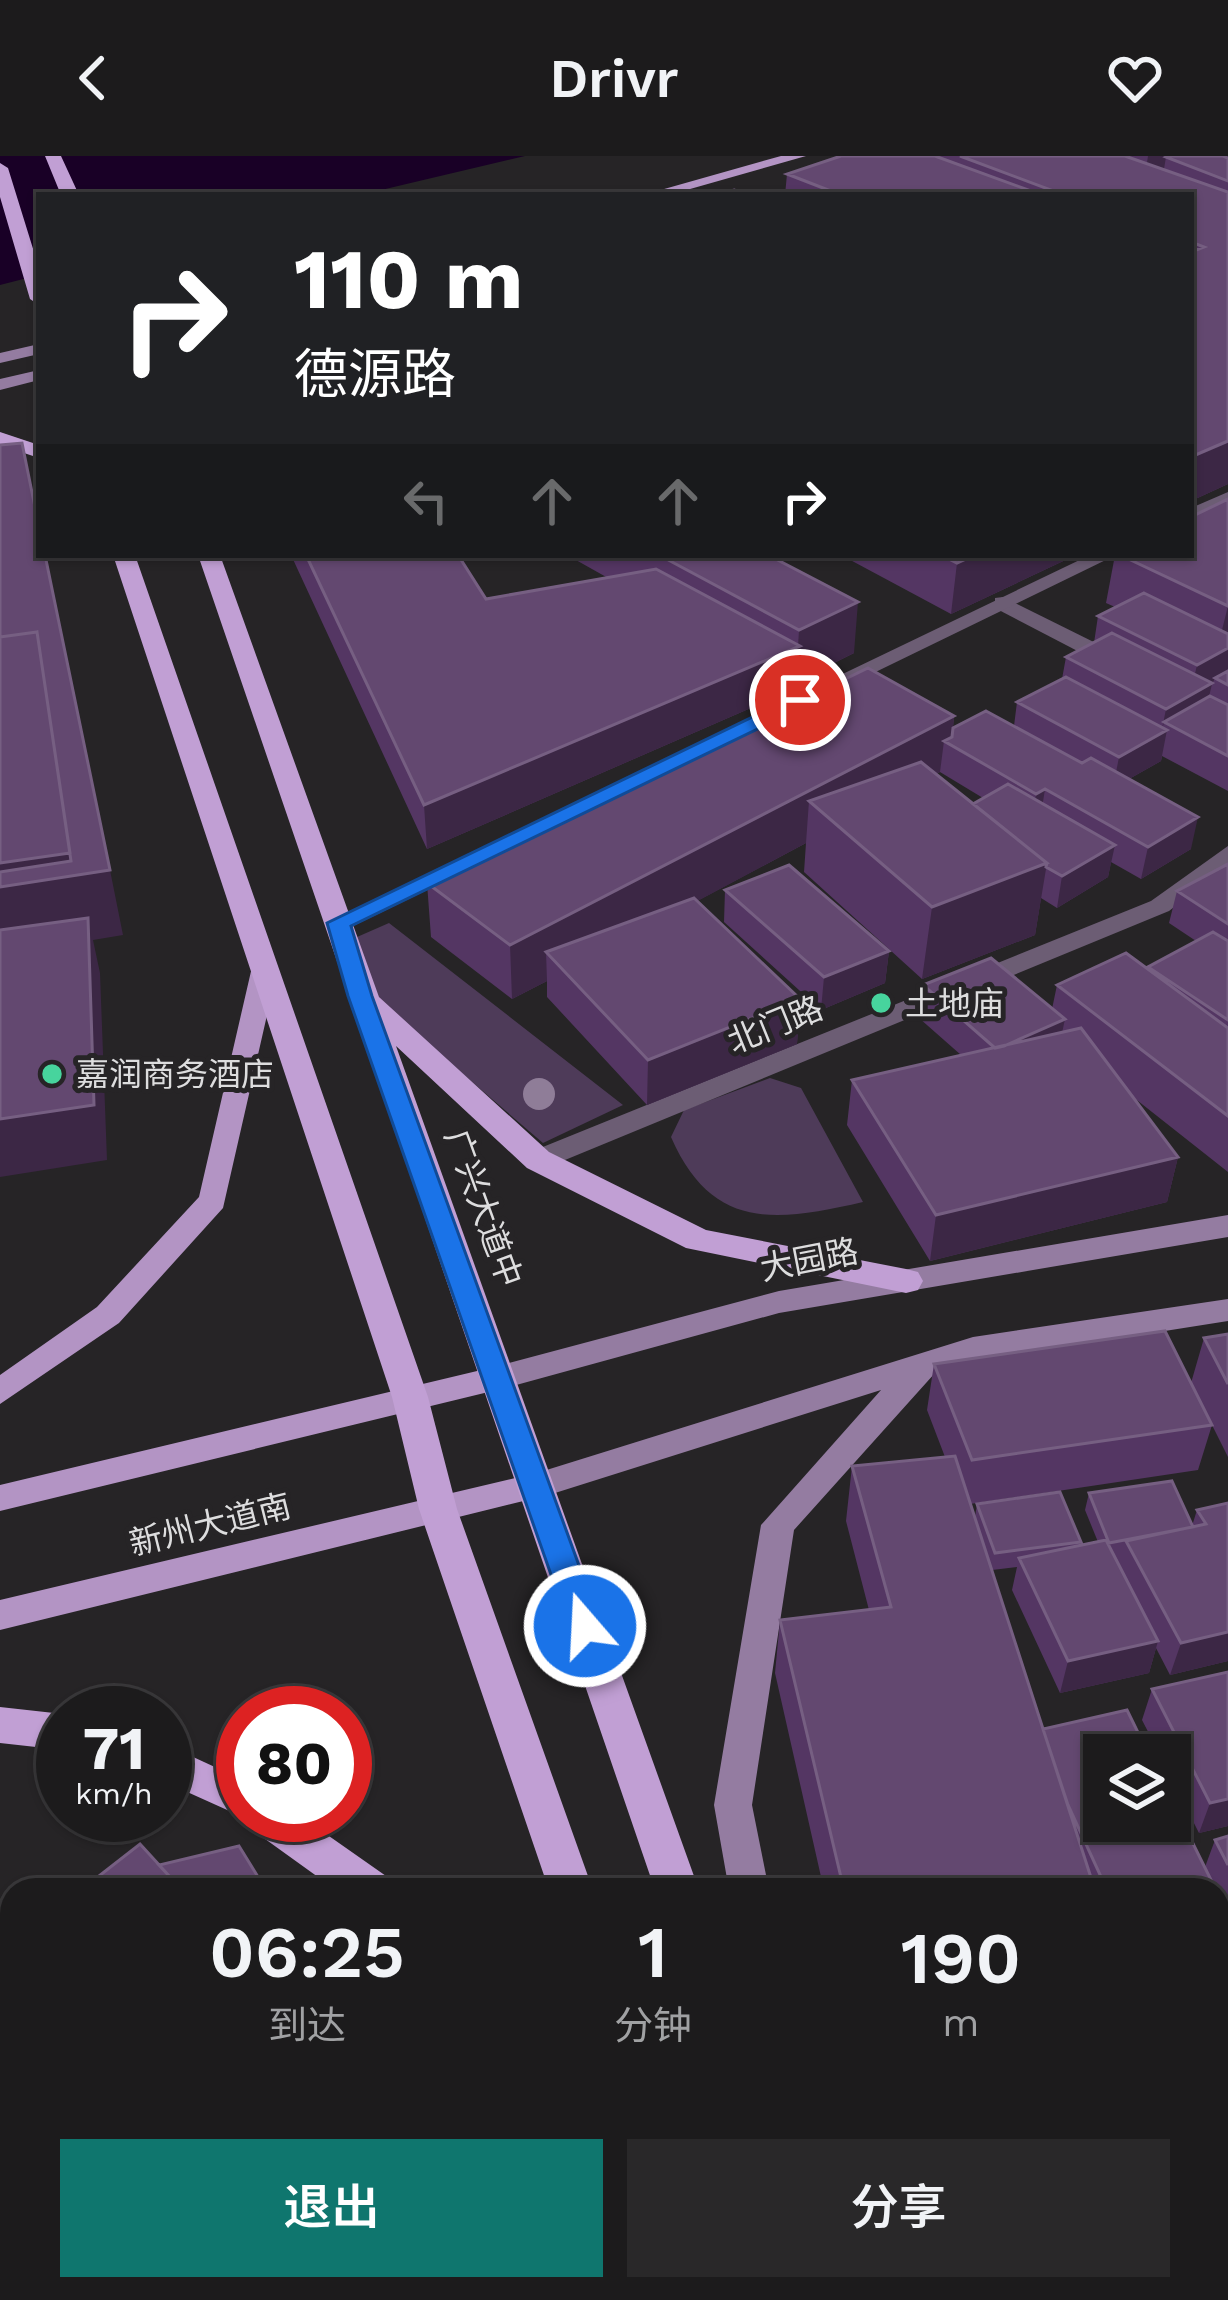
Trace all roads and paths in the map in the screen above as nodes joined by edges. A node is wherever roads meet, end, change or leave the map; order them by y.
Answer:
1 (53, 156) edge
2 (798, 156) edge
3 (818, 167) edge
4 (0, 168) edge
5 (69, 192) edge
6 (662, 192) edge
7 (725, 192) edge
8 (36, 289) edge
9 (36, 350) edge
10 (0, 358) edge
11 (36, 376) edge
12 (0, 385) edge
13 (0, 438) edge
14 (36, 451) edge
15 (1228, 498) edge
16 (1194, 514) edge
17 (125, 558) edge
18 (209, 558) edge
19 (1100, 558) edge
20 (1003, 603) junction
21 (1146, 678) edge
22 (1228, 853) edge
23 (338, 923) junction
24 (266, 967) junction
25 (360, 996) junction
26 (538, 1160) junction
27 (1228, 1226) edge
28 (906, 1281) junction
29 (1228, 1310) edge
30 (924, 1364) junction
31 (498, 1378) junction
32 (0, 1392) edge
33 (410, 1397) junction
34 (536, 1486) junction
35 (0, 1498) edge
36 (438, 1509) junction
37 (0, 1616) edge
38 (0, 1725) edge
39 (36, 1729) edge
40 (303, 1842) edge
41 (353, 1878) edge
42 (567, 1878) edge
43 (673, 1878) edge
44 (746, 1878) edge

1 - 5 highway
2 - 6 main road
3 - 7 main road
4 - 8 highway
9 - 10 main road
11 - 12 main road
13 - 14 highway
15 - 16 street
17 - 24 highway
18 - 23 highway, 广兴大道中
19 - 20 street
20 - 21 street
20 - 23 street
22 - 26 street, 北门路
23 - 25 highway, 广兴大道中
24 - 32 main road
24 - 33 highway
25 - 26 highway
25 - 31 highway, 广兴大道中
26 - 28 highway
27 - 28 main road, 大园路
28 - 31 main road, 大园路
29 - 30 main road
30 - 34 main road
30 - 44 main road
31 - 33 main road, 大园路
31 - 34 highway, 广兴大道中
33 - 35 main road
33 - 36 highway
34 - 36 main road
34 - 43 highway, 广兴大道中
36 - 37 main road, 新州大道南
36 - 42 highway
38 - 39 highway
40 - 41 highway

